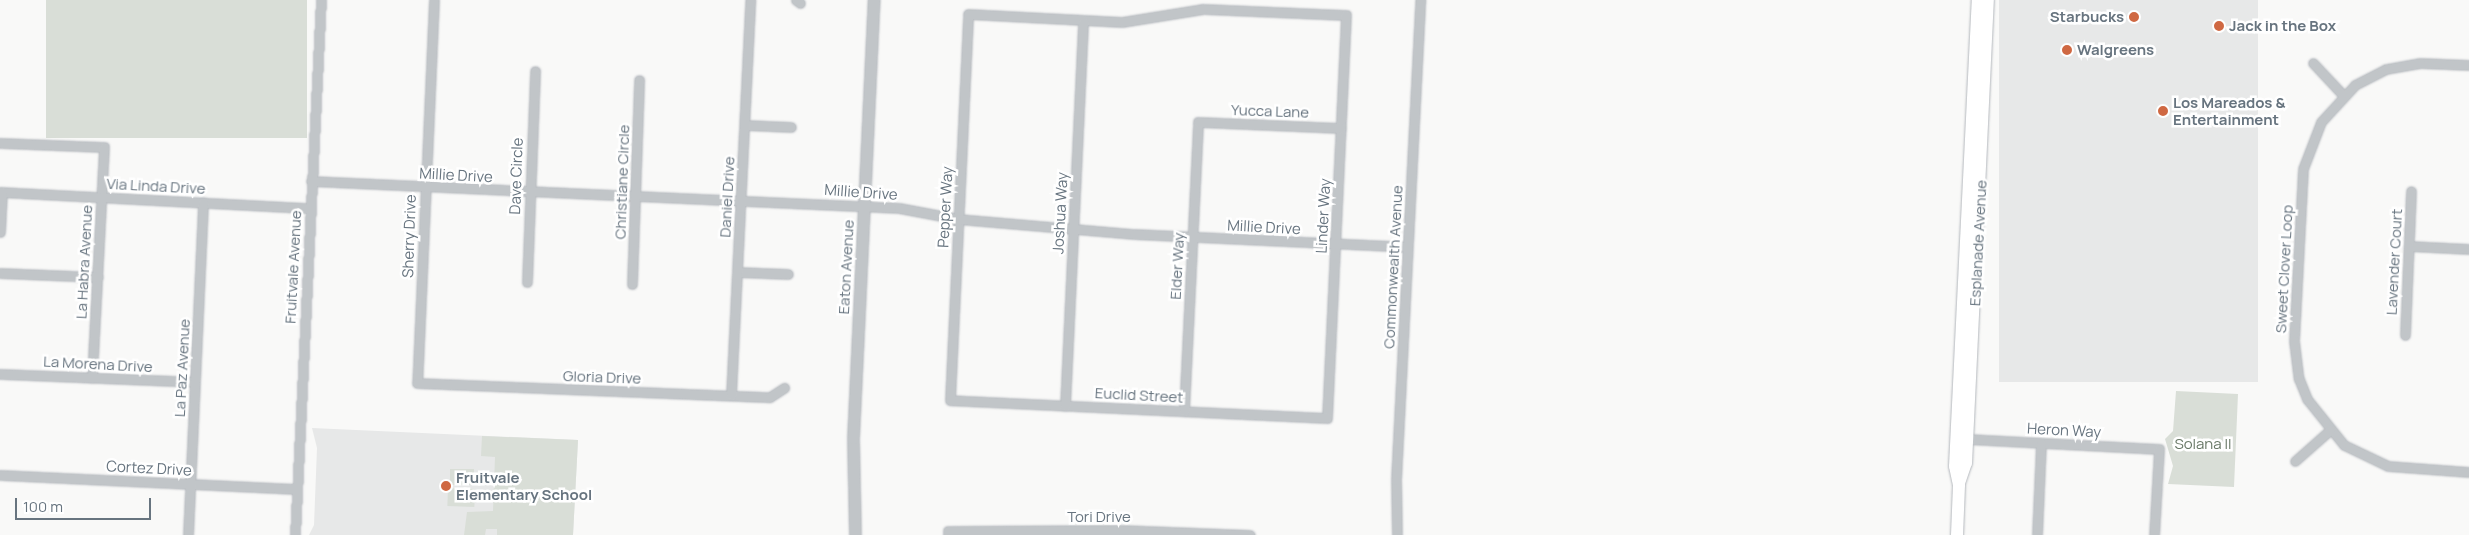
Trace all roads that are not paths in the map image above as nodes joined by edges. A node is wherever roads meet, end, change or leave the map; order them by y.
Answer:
1 (321, 0) edge
2 (434, 0) edge
3 (750, 0) edge
4 (874, 0) edge
5 (1420, 0) edge
6 (1978, 0) edge
7 (1988, 0) edge
8 (1083, 21) junction
9 (2313, 63) dead end
10 (2469, 65) edge
11 (535, 71) dead end
12 (639, 80) dead end
13 (2343, 95) junction
14 (1198, 122) joint
15 (745, 125) junction
16 (791, 127) dead end
17 (1341, 128) junction
18 (0, 143) edge
19 (311, 181) junction
20 (425, 187) junction
21 (2411, 191) dead end
22 (1, 192) edge
23 (529, 192) junction
24 (635, 195) junction
25 (101, 197) junction
26 (741, 198) junction
27 (203, 202) junction
28 (864, 206) junction
29 (310, 208) junction
30 (958, 219) junction
31 (1073, 228) junction
32 (0, 232) edge
33 (1192, 237) junction
34 (1335, 244) junction
35 (2408, 246) junction
36 (1407, 247) junction
37 (2469, 249) edge
38 (737, 272) junction
39 (0, 273) edge
40 (788, 274) dead end
41 (98, 277) junction
42 (527, 282) dead end
43 (632, 284) dead end
44 (2405, 335) dead end
45 (0, 374) edge
46 (92, 378) junction
47 (195, 382) junction
48 (417, 383) joint
49 (784, 388) dead end
50 (731, 395) junction
51 (950, 400) joint
52 (1065, 406) junction
53 (1184, 411) junction
54 (1327, 418) joint
55 (2330, 430) junction
56 (1967, 439) junction
57 (2041, 443) junction
58 (2295, 461) dead end
59 (2469, 472) edge
60 (0, 475) edge
61 (190, 484) junction
62 (1959, 485) junction
63 (297, 489) junction
64 (948, 533) edge
65 (1069, 533) edge
66 (1191, 534) edge
67 (188, 535) edge
68 (295, 535) edge
69 (855, 535) edge
70 (1250, 535) edge
71 (1398, 535) edge
72 (1957, 535) edge
73 (2037, 535) edge
74 (2154, 535) edge

1 - 19 street, Fruitvale Avenue
2 - 20 street, Sherry Drive
3 - 15 street, Daniel Drive
4 - 28 street, Eaton Avenue
5 - 36 street, Commonwealth Avenue
6 - 62 main road, Esplanade Avenue
7 - 56 main road, Esplanade Avenue
8 - 17 street, Linder Way
8 - 30 street, Pepper Way
8 - 31 street, Joshua Way
9 - 13 street
10 - 13 street, Sweet Clover Loop
11 - 23 street, Dave Circle
12 - 24 street, Christiane Circle
13 - 55 street, Sweet Clover Loop
14 - 17 street, Yucca Lane
14 - 33 street, Elder Way
15 - 16 street
15 - 26 street, Daniel Drive
17 - 34 street, Linder Way
18 - 25 street, La Habra Avenue
19 - 20 street, Millie Drive
19 - 29 street, Fruitvale Avenue
20 - 23 street, Millie Drive
20 - 48 street, Sherry Drive
21 - 35 street, Lavender Court
22 - 25 street, Via Linda Drive
22 - 32 street
23 - 24 street, Millie Drive
23 - 42 street, Dave Circle
24 - 26 street, Millie Drive
24 - 43 street, Christiane Circle
25 - 27 street, Via Linda Drive
25 - 41 street, La Habra Avenue
26 - 28 street, Millie Drive
26 - 38 street, Daniel Drive
27 - 29 street, Via Linda Drive
27 - 47 street, La Paz Avenue
28 - 30 street, Millie Drive
28 - 69 street, Eaton Avenue
29 - 63 street, Fruitvale Avenue
30 - 31 street, Millie Drive
30 - 51 street, Pepper Way
31 - 33 street, Millie Drive
31 - 52 street, Joshua Way
33 - 34 street, Millie Drive
33 - 53 street, Elder Way
34 - 36 street, Millie Drive
34 - 54 street, Linder Way
35 - 37 street
35 - 44 street, Lavender Court
36 - 71 street, Commonwealth Avenue
38 - 40 street
38 - 50 street, Daniel Drive
39 - 41 street
41 - 46 street, La Habra Avenue
45 - 46 street, La Morena Drive
46 - 47 street, La Morena Drive
47 - 61 street, La Paz Avenue
48 - 50 street, Gloria Drive
49 - 50 street, Gloria Drive
51 - 52 street, Euclid Street
52 - 53 street, Euclid Street
53 - 54 street, Euclid Street
55 - 58 street
55 - 59 street, Sweet Clover Loop
56 - 57 street, Heron Way
56 - 62 main road, Esplanade Avenue
57 - 73 street
57 - 74 street, Heron Way
60 - 61 street, Cortez Drive
61 - 63 street, Cortez Drive
61 - 67 street, La Paz Avenue
62 - 72 main road, Esplanade Avenue
63 - 68 street, Fruitvale Avenue
64 - 65 street, Tori Drive
65 - 66 street, Tori Drive
66 - 70 street, Tori Drive

